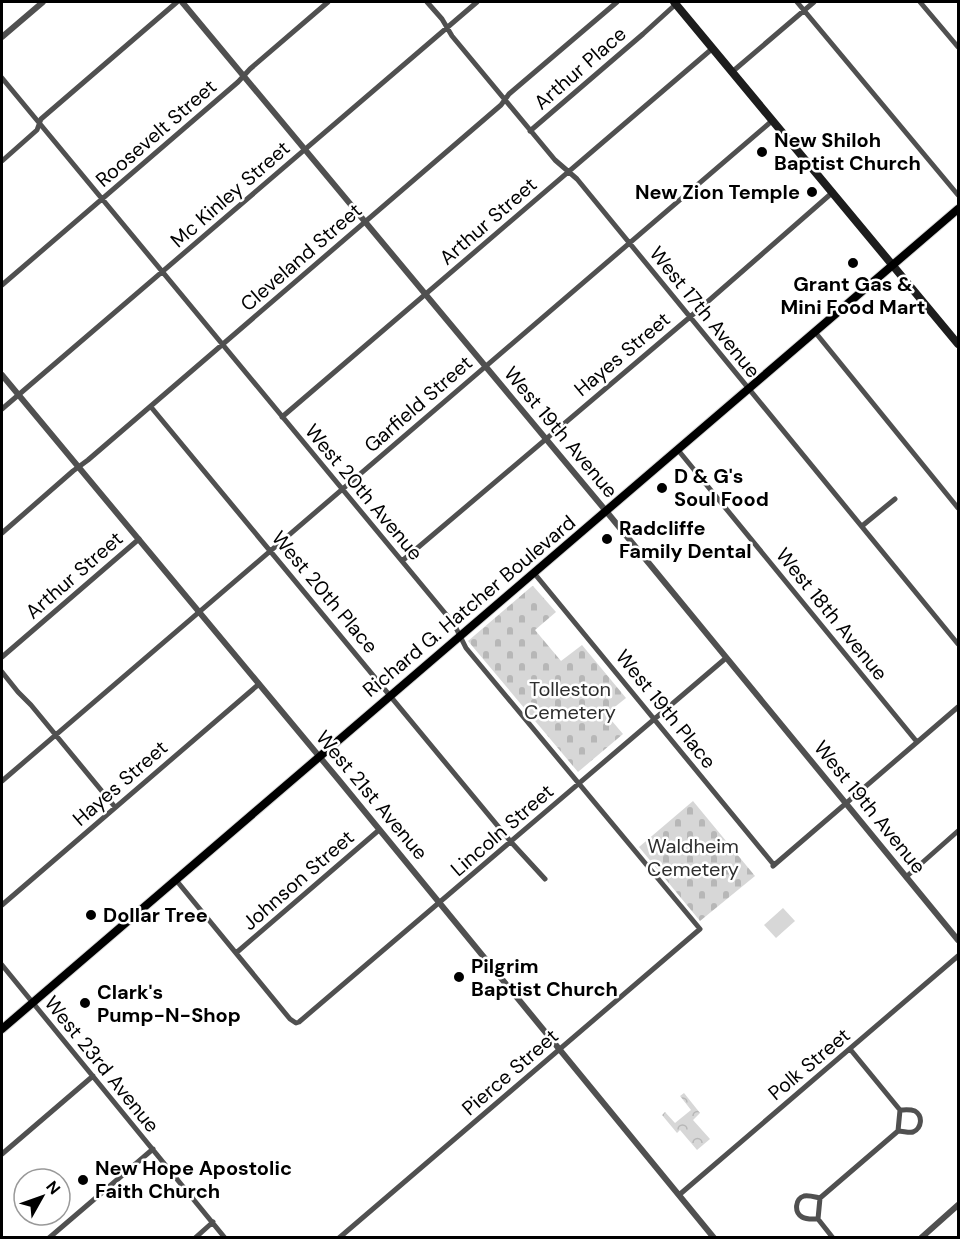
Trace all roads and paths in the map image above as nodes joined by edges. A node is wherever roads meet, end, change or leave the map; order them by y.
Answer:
1 (43, 2) edge
2 (177, 2) edge
3 (182, 2) edge
4 (328, 2) edge
5 (427, 2) edge
6 (477, 2) edge
7 (616, 2) edge
8 (797, 2) edge
9 (814, 2) edge
10 (920, 2) edge
11 (675, 3) edge
12 (804, 10) junction
13 (447, 28) junction
14 (2, 37) edge
15 (958, 47) edge
16 (712, 48) junction
17 (732, 72) junction
18 (244, 76) junction
19 (2, 78) edge
20 (505, 100) junction
21 (773, 120) junction
22 (39, 124) junction
23 (530, 131) junction
24 (305, 149) junction
25 (2, 161) edge
26 (568, 172) junction
27 (833, 192) junction
28 (958, 195) edge
29 (102, 199) junction
30 (958, 209) edge
31 (365, 221) junction
32 (629, 243) junction
33 (893, 265) junction
34 (162, 272) junction
35 (2, 285) edge
36 (426, 294) junction
37 (690, 316) junction
38 (815, 332) junction
39 (956, 335) edge
40 (222, 345) junction
41 (958, 345) edge
42 (486, 366) junction
43 (2, 375) edge
44 (749, 388) junction
45 (18, 394) junction
46 (152, 407) junction
47 (2, 409) edge
48 (282, 417) junction
49 (546, 439) junction
50 (678, 450) junction
51 (78, 467) junction
52 (342, 489) junction
53 (895, 499) dead end
54 (958, 508) edge
55 (606, 511) junction
56 (862, 526) junction
57 (2, 533) edge
58 (139, 539) junction
59 (270, 551) junction
60 (402, 561) junction
61 (534, 573) junction
62 (199, 611) junction
63 (460, 636) junction
64 (958, 644) edge
65 (2, 657) edge
66 (726, 657) junction
67 (2, 672) edge
68 (259, 684) junction
69 (391, 695) junction
70 (958, 707) edge
71 (655, 718) junction
72 (56, 735) junction
73 (917, 742) junction
74 (319, 756) junction
75 (2, 781) edge
76 (579, 783) junction
77 (846, 804) junction
78 (115, 807) junction
79 (379, 830) junction
80 (958, 831) edge
81 (511, 842) junction
82 (906, 877) junction
83 (545, 879) dead end
84 (176, 880) junction
85 (440, 903) junction
86 (2, 905) edge
87 (700, 929) joint
88 (958, 940) edge
89 (236, 953) junction
90 (958, 956) edge
91 (2, 965) edge
92 (33, 1002) junction
93 (2, 1029) edge
94 (559, 1049) junction
95 (850, 1049) junction
96 (93, 1076) junction
97 (900, 1110) junction
98 (898, 1131) junction
99 (153, 1149) junction
100 (2, 1154) edge
101 (679, 1195) junction
102 (820, 1197) junction
103 (958, 1205) edge
104 (818, 1219) junction
105 (213, 1222) junction
106 (49, 1238) edge
107 (195, 1238) edge
108 (225, 1238) edge
109 (339, 1238) edge
110 (714, 1238) edge
111 (833, 1238) edge
112 (921, 1238) edge

1 - 14 street
2 - 22 street
3 - 18 street, West 19th Avenue
4 - 18 street, Roosevelt Street
5 - 13 street, West 17th Avenue
6 - 13 street, Mc Kinley Street
7 - 20 street, Cleveland Street
8 - 12 street
9 - 12 street
10 - 15 street
11 - 16 main road
11 - 23 street, Arthur Place
12 - 17 street
12 - 28 street
13 - 20 street, West 17th Avenue
13 - 24 street, Mc Kinley Street
16 - 17 main road
16 - 26 street, Arthur Street
17 - 21 main road
18 - 24 street, West 19th Avenue
18 - 29 street, Roosevelt Street
19 - 22 street, West 20th Avenue
20 - 23 street, West 17th Avenue
20 - 31 street, Cleveland Street
21 - 27 main road
21 - 32 street, Garfield Street
22 - 25 street
22 - 29 street, West 20th Avenue
23 - 26 street, West 17th Avenue
24 - 31 street, West 19th Avenue
24 - 34 street, Mc Kinley Street
26 - 32 street, West 17th Avenue
26 - 36 street, Arthur Street
27 - 33 main road
27 - 37 street, Hayes Street
29 - 34 street, West 20th Avenue
29 - 35 street, Roosevelt Street
30 - 33 main road, Richard G. Hatcher Boulevard
31 - 36 street, West 19th Avenue
31 - 40 street, Cleveland Street
32 - 37 street, West 17th Avenue
32 - 42 street, Garfield Street
33 - 38 main road, Richard G. Hatcher Boulevard
33 - 39 main road
34 - 40 street, West 20th Avenue
34 - 45 street, Mc Kinley Street
36 - 42 street, West 19th Avenue
36 - 48 street, Arthur Street
37 - 44 street, West 17th Avenue
37 - 49 street, Hayes Street
38 - 44 main road, Richard G. Hatcher Boulevard
38 - 54 street
39 - 41 main road
40 - 46 street, Cleveland Street
40 - 48 street, West 20th Avenue
42 - 49 street, West 19th Avenue
42 - 52 street, Garfield Street
43 - 45 street, West 21st Avenue
44 - 50 main road, Richard G. Hatcher Boulevard
44 - 56 street, West 17th Avenue
45 - 47 street, Mc Kinley Street
45 - 51 street, West 21st Avenue
46 - 51 street, Cleveland Street
46 - 59 street, West 20th Place
48 - 52 street, West 20th Avenue
49 - 55 street, West 19th Avenue
49 - 60 street, Hayes Street
50 - 55 main road, Richard G. Hatcher Boulevard
50 - 73 street, West 18th Avenue
51 - 57 street, Cleveland Street
51 - 58 street, West 21st Avenue
52 - 59 street, Garfield Street
52 - 60 street, West 20th Avenue
53 - 56 street
55 - 61 main road, Richard G. Hatcher Boulevard
55 - 66 street, West 19th Avenue
56 - 64 street, West 17th Avenue
58 - 62 street, West 21st Avenue
58 - 65 street, Arthur Street
59 - 62 street, Garfield Street
59 - 69 street, West 20th Place
60 - 63 street, West 20th Avenue
61 - 63 main road, Richard G. Hatcher Boulevard
61 - 71 street, West 19th Place
62 - 68 street, West 21st Avenue
62 - 72 street, Garfield Street
63 - 69 main road, Richard G. Hatcher Boulevard
63 - 76 street, West 20th Avenue
66 - 71 street, Lincoln Street
66 - 77 street, West 19th Avenue
67 - 72 street
68 - 74 street, West 21st Avenue
68 - 78 street, Hayes Street
69 - 74 main road, Richard G. Hatcher Boulevard
69 - 81 street, West 20th Place
70 - 73 street
71 - 76 street, Lincoln Street
71 - 77 street, West 19th Place
72 - 75 street, Garfield Street
72 - 78 street
73 - 77 street
74 - 79 street, West 21st Avenue
74 - 84 main road, Richard G. Hatcher Boulevard
76 - 81 street, Lincoln Street
76 - 87 street, West 20th Avenue
77 - 82 street, West 19th Avenue
78 - 86 street, Hayes Street
79 - 85 street, West 21st Avenue
79 - 89 street, Johnson Street
80 - 82 street
81 - 83 street, West 20th Place
81 - 85 street, Lincoln Street
82 - 88 street, West 19th Avenue
84 - 89 street
84 - 92 main road, Richard G. Hatcher Boulevard
85 - 89 street, Lincoln Street
85 - 94 street, West 21st Avenue
87 - 94 street, Pierce Street
90 - 95 street, Polk Street
91 - 92 street, West 23rd Avenue
92 - 93 main road, Richard G. Hatcher Boulevard
92 - 96 street, West 23rd Avenue
94 - 101 street, West 21st Avenue
94 - 109 street, Pierce Street
95 - 97 street
95 - 101 street, Polk Street
96 - 99 street, West 23rd Avenue
96 - 100 street
97 - 98 street
97 - 98 street
98 - 102 street
99 - 105 street, West 23rd Avenue
99 - 106 street
101 - 110 street, West 21st Avenue
102 - 104 street
102 - 104 street
103 - 112 street
104 - 111 street
105 - 107 street
105 - 108 street, West 23rd Avenue

